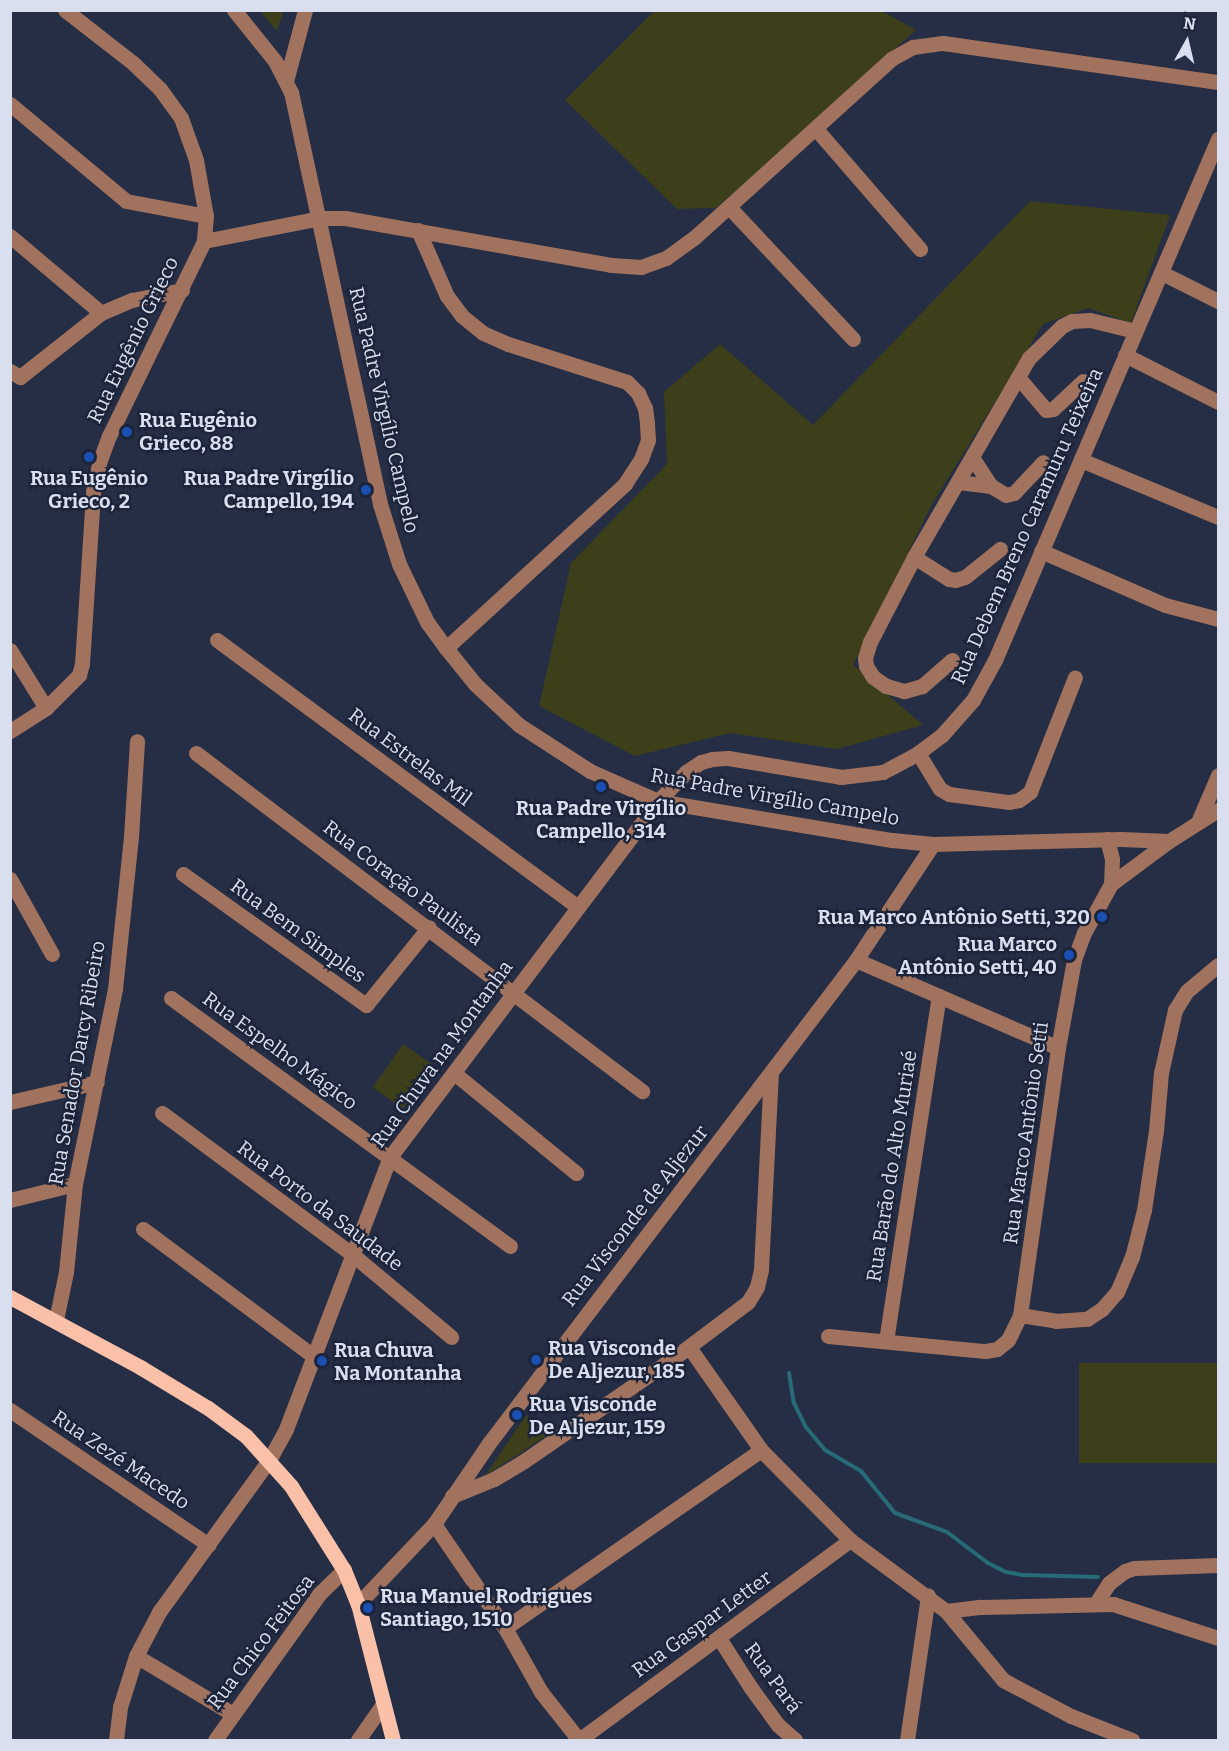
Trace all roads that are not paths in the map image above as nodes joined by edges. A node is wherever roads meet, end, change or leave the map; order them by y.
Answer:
1 (65, 10) edge
2 (234, 10) edge
3 (305, 10) edge
4 (286, 81) junction
5 (1218, 82) edge
6 (10, 104) edge
7 (816, 129) junction
8 (1218, 139) edge
9 (1213, 173) edge
10 (729, 207) junction
11 (206, 216) junction
12 (320, 218) junction
13 (418, 230) junction
14 (10, 236) edge
15 (204, 241) junction
16 (920, 249) dead end
17 (1162, 273) junction
18 (182, 290) junction
19 (1218, 301) edge
20 (101, 313) junction
21 (1135, 331) junction
22 (853, 339) dead end
23 (1125, 355) junction
24 (15, 374) edge
25 (1018, 376) junction
26 (1083, 381) dead end
27 (1218, 402) edge
28 (972, 458) junction
29 (1081, 460) junction
30 (1043, 462) dead end
31 (958, 482) junction
32 (991, 486) junction
33 (1218, 517) edge
34 (1000, 549) dead end
35 (1041, 551) junction
36 (914, 557) junction
37 (1218, 616) edge
38 (217, 640) dead end
39 (446, 648) junction
40 (10, 650) edge
41 (952, 660) dead end
42 (1074, 677) dead end
43 (46, 708) junction
44 (10, 731) edge
45 (137, 741) dead end
46 (196, 753) dead end
47 (918, 753) junction
48 (1218, 775) edge
49 (658, 801) junction
50 (1218, 810) edge
51 (1198, 822) junction
52 (1107, 839) junction
53 (1169, 841) junction
54 (933, 844) junction
55 (183, 874) dead end
56 (10, 879) edge
57 (1111, 884) junction
58 (578, 907) junction
59 (429, 927) junction
60 (52, 954) dead end
61 (856, 960) junction
62 (1218, 965) edge
63 (513, 994) junction
64 (939, 996) junction
65 (171, 998) dead end
66 (1058, 1048) junction
67 (454, 1073) junction
68 (771, 1073) junction
69 (97, 1082) junction
70 (642, 1091) dead end
71 (10, 1102) edge
72 (162, 1113) dead end
73 (390, 1156) junction
74 (576, 1173) dead end
75 (75, 1184) junction
76 (10, 1200) edge
77 (143, 1229) dead end
78 (510, 1246) dead end
79 (353, 1255) junction
80 (10, 1297) edge
81 (1020, 1315) junction
82 (56, 1320) junction
83 (828, 1335) dead end
84 (451, 1336) dead end
85 (886, 1341) junction
86 (689, 1347) junction
87 (315, 1357) junction
88 (10, 1410) edge
89 (761, 1450) junction
90 (269, 1460) junction
91 (452, 1496) junction
92 (434, 1524) junction
93 (850, 1540) junction
94 (209, 1545) junction
95 (1218, 1565) edge
96 (344, 1570) junction
97 (928, 1596) junction
98 (1096, 1603) junction
99 (358, 1604) junction
100 (946, 1611) junction
101 (505, 1628) junction
102 (719, 1638) junction
103 (1218, 1638) edge
104 (136, 1656) junction
105 (383, 1704) junction
106 (233, 1714) junction
107 (116, 1740) edge
108 (215, 1740) edge
109 (358, 1740) edge
110 (393, 1740) edge
111 (579, 1740) edge
112 (795, 1740) edge
113 (907, 1740) edge
114 (1132, 1740) edge

1 - 11 street, Rua Eugênio Grieco
2 - 4 street, Rua Padre Virgílio Campelo
3 - 4 street
4 - 12 street, Rua Padre Virgílio Campelo
5 - 7 street
6 - 11 street
7 - 10 street
7 - 16 street
8 - 9 street, Rua Debem Breno Caramuru Teixeira
9 - 17 street, Rua Debem Breno Caramuru Teixeira
10 - 13 street
10 - 22 street
11 - 15 street, Rua Eugênio Grieco
12 - 13 street
12 - 15 street
12 - 39 street, Rua Padre Virgílio Campelo
13 - 39 street
14 - 20 street
15 - 18 street, Rua Eugênio Grieco
17 - 19 street
17 - 21 street, Rua Debem Breno Caramuru Teixeira
18 - 20 street, Rua Eugênio Grieco
18 - 43 street, Rua Eugênio Grieco
20 - 24 street, Rua Eugênio Grieco
21 - 23 street, Rua Debem Breno Caramuru Teixeira
21 - 25 street
23 - 27 street
23 - 29 street, Rua Debem Breno Caramuru Teixeira
25 - 26 street
25 - 28 street
28 - 31 street
28 - 32 street
29 - 33 street
29 - 35 street, Rua Debem Breno Caramuru Teixeira
30 - 32 street
31 - 32 street
31 - 36 street
34 - 36 street
35 - 37 street
35 - 47 street, Rua Debem Breno Caramuru Teixeira
36 - 41 street
38 - 58 street, Rua Estrelas Mil
39 - 49 street, Rua Padre Virgílio Campelo
40 - 43 street
42 - 47 street
43 - 44 street
45 - 69 street, Rua Senador Darcy Ribeiro
46 - 59 street, Rua Coração Paulista
47 - 49 street, Rua Debem Breno Caramuru Teixeira
48 - 51 street
49 - 54 street, Rua Padre Virgílio Campelo
49 - 58 street, Rua Chuva na Montanha
50 - 51 street, Rua Marco Antônio Setti
51 - 53 street, Rua Marco Antônio Setti
52 - 53 street, Rua Padre Virgílio Campelo
52 - 54 street, Rua Padre Virgílio Campelo
52 - 57 street
53 - 57 street, Rua Marco Antônio Setti
54 - 61 street, Rua Visconde de Aljezur
55 - 59 street, Rua Bem Simples
56 - 60 street
57 - 66 street, Rua Marco Antônio Setti
58 - 63 street, Rua Chuva na Montanha
59 - 63 street, Rua Coração Paulista
61 - 64 street
61 - 68 street, Rua Visconde de Aljezur
62 - 81 street
63 - 67 street, Rua Chuva na Montanha
63 - 70 street, Rua Coração Paulista
64 - 66 street
64 - 85 street, Rua Barão do Alto Muriaé
65 - 73 street, Rua Espelho Mágico
66 - 81 street, Rua Marco Antônio Setti
67 - 73 street, Rua Chuva na Montanha
67 - 74 street
68 - 86 street
68 - 91 street, Rua Visconde de Aljezur
69 - 71 street
69 - 75 street, Rua Senador Darcy Ribeiro
72 - 79 street, Rua Porto da Saudade
73 - 78 street, Rua Espelho Mágico
73 - 79 street, Rua Chuva na Montanha
75 - 76 street
75 - 82 street, Rua Senador Darcy Ribeiro
77 - 87 street
79 - 84 street, Rua Porto da Saudade
79 - 87 street, Rua Chuva na Montanha
80 - 82 main road
81 - 85 street, Rua Marco Antônio Setti
82 - 90 main road
83 - 85 street, Rua Marco Antônio Setti
86 - 89 street
86 - 91 street
87 - 90 street, Rua Chuva na Montanha
88 - 94 street, Rua Zezé Macedo
89 - 93 street
89 - 101 street
90 - 94 street
90 - 96 main road
91 - 92 street, Rua Visconde de Aljezur
92 - 99 street, Rua Visconde de Aljezur
92 - 101 street
93 - 97 street
93 - 102 street, Rua Gaspar Letter
94 - 104 street
95 - 98 street
96 - 99 main road
96 - 106 street, Rua Chico Feitosa
97 - 100 street
97 - 113 street
98 - 100 street
98 - 103 street
99 - 105 main road
100 - 114 street
101 - 111 street
102 - 111 street, Rua Gaspar Letter
102 - 112 street, Rua Pará
104 - 106 street
104 - 107 street
105 - 109 street
105 - 110 main road
106 - 108 street, Rua Chico Feitosa

